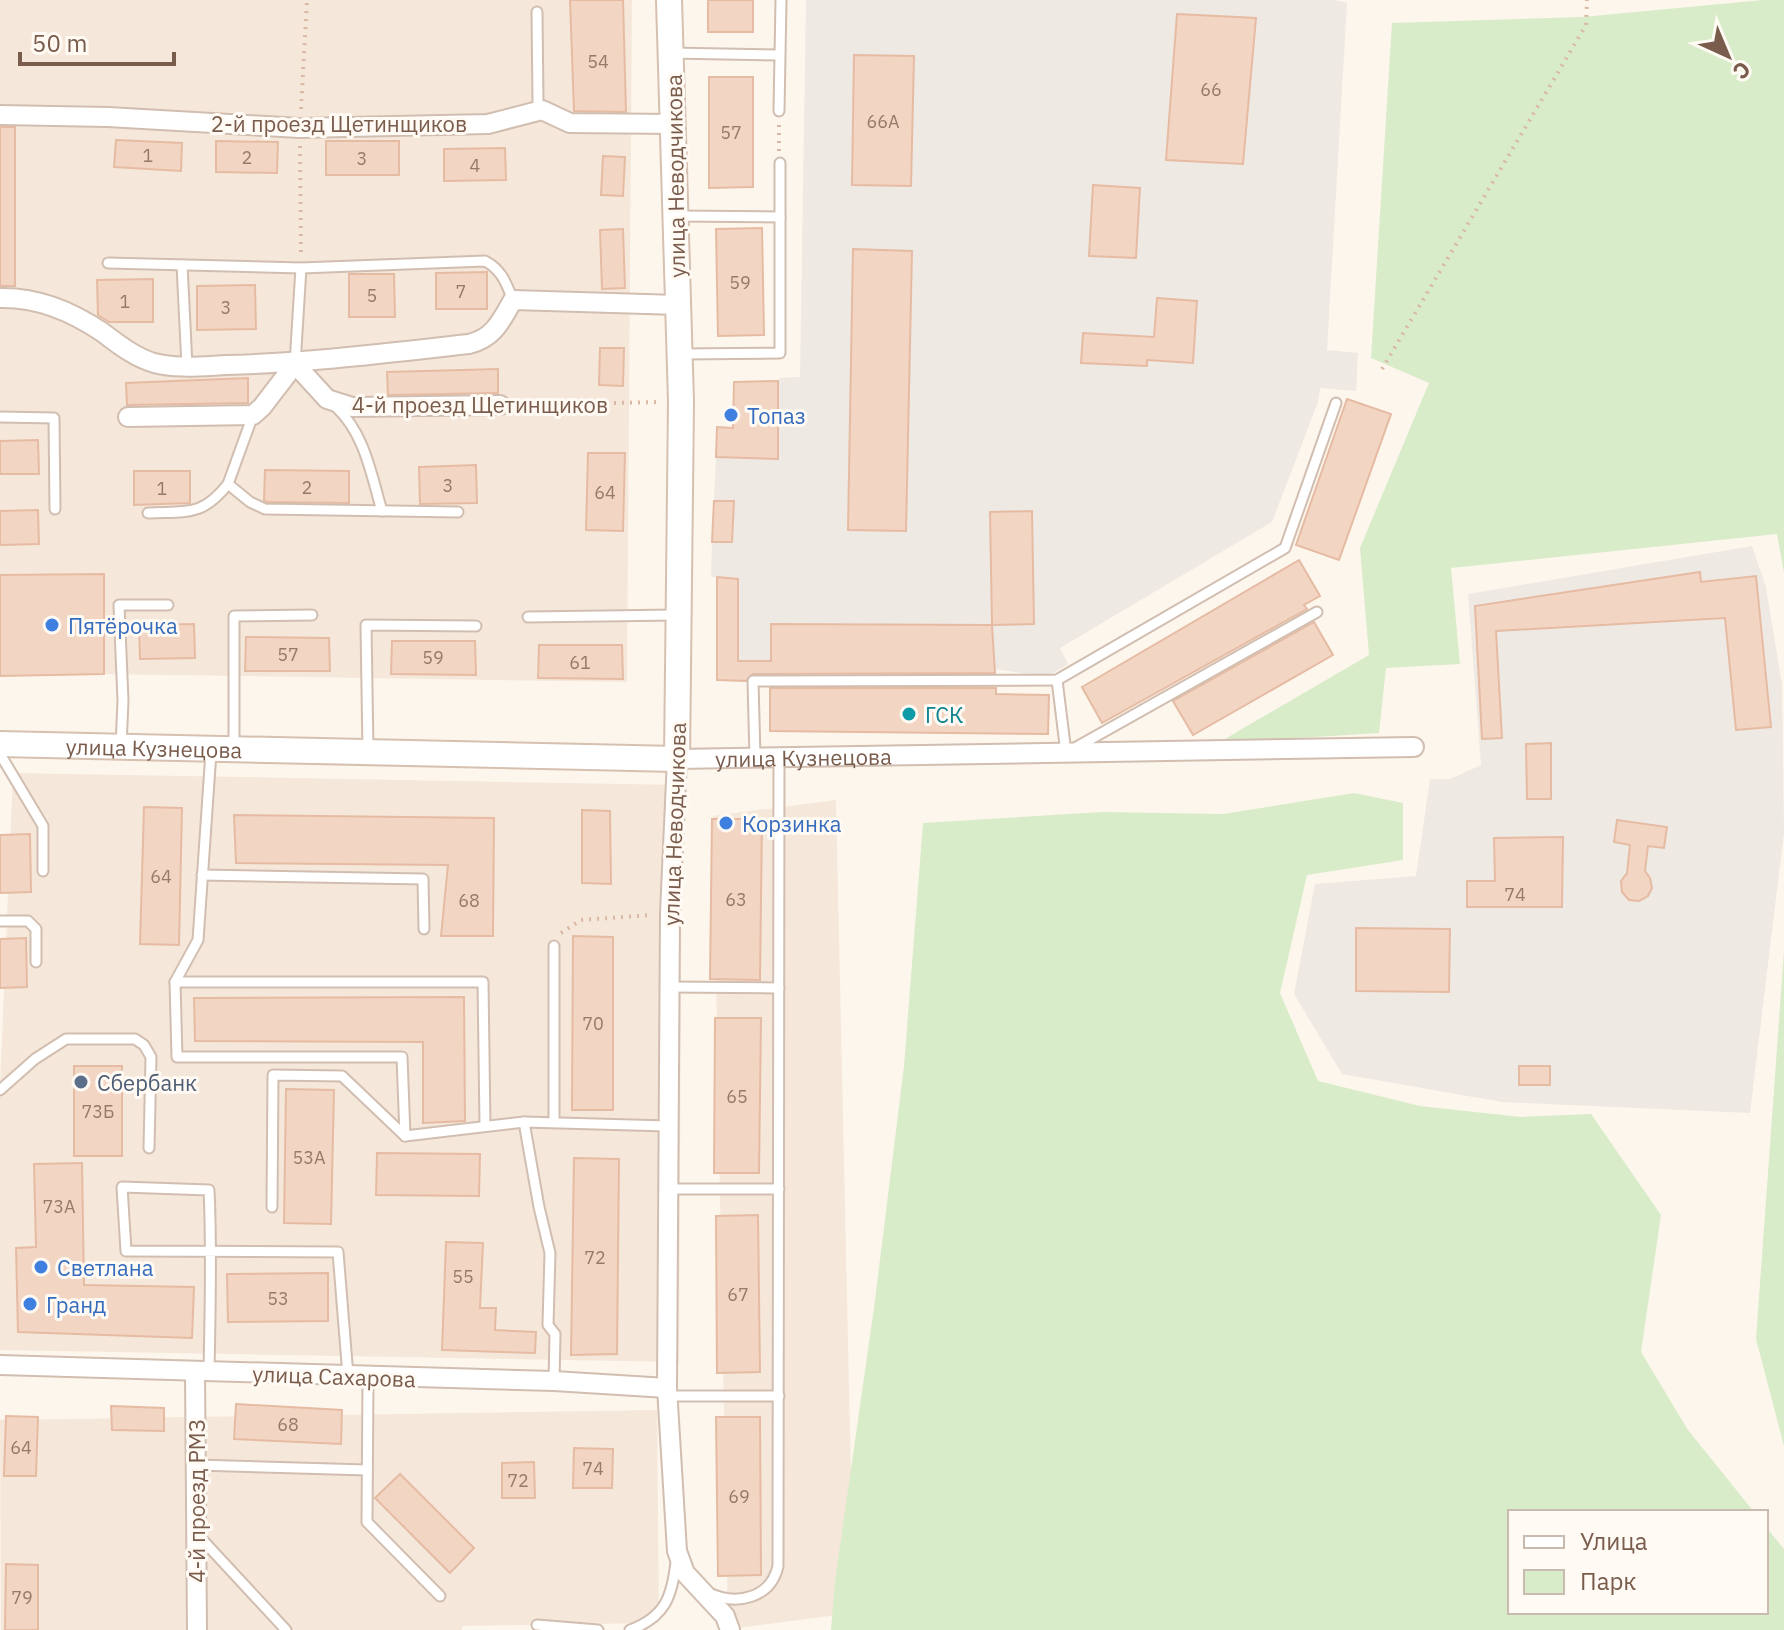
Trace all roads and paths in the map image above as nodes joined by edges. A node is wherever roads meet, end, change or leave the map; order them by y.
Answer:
1 (669, 0) edge
2 (781, 0) edge
3 (1587, 0) edge
4 (537, 12) dead end
5 (671, 53) junction
6 (779, 55) junction
7 (542, 110) junction
8 (779, 111) joint
9 (0, 115) edge
10 (674, 124) junction
11 (780, 163) joint
12 (676, 216) junction
13 (780, 217) junction
14 (108, 263) dead end
15 (182, 265) junction
16 (301, 268) junction
17 (0, 298) edge
18 (513, 300) junction
19 (678, 305) junction
20 (680, 354) junction
21 (295, 364) junction
22 (187, 366) junction
23 (1382, 369) dead end
24 (327, 399) junction
25 (681, 402) junction
26 (1336, 403) dead end
27 (500, 405) joint
28 (253, 415) junction
29 (0, 417) edge
30 (128, 417) dead end
31 (228, 484) junction
32 (55, 509) dead end
33 (382, 511) junction
34 (458, 512) dead end
35 (148, 513) dead end
36 (168, 605) dead end
37 (1317, 612) dead end
38 (312, 615) dead end
39 (679, 615) junction
40 (528, 617) dead end
41 (476, 626) dead end
42 (1057, 680) junction
43 (0, 744) edge
44 (121, 746) junction
45 (1414, 747) dead end
46 (223, 748) junction
47 (368, 752) junction
48 (1066, 753) junction
49 (0, 754) edge
50 (779, 757) junction
51 (755, 758) junction
52 (677, 759) junction
53 (43, 871) dead end
54 (202, 875) junction
55 (670, 913) junction
56 (0, 921) edge
57 (424, 929) dead end
58 (554, 946) joint
59 (36, 962) dead end
60 (175, 982) junction
61 (670, 987) junction
62 (779, 988) junction
63 (0, 1090) edge
64 (524, 1122) junction
65 (554, 1122) junction
66 (485, 1125) junction
67 (668, 1126) junction
68 (405, 1136) junction
69 (149, 1148) dead end
70 (668, 1189) junction
71 (779, 1189) junction
72 (272, 1207) dead end
73 (210, 1253) junction
74 (0, 1365) edge
75 (202, 1373) junction
76 (348, 1376) junction
77 (368, 1378) junction
78 (554, 1381) junction
79 (668, 1392) junction
80 (779, 1396) junction
81 (197, 1465) junction
82 (367, 1470) junction
83 (196, 1533) junction
84 (677, 1551) junction
85 (698, 1588) junction
86 (440, 1596) dead end
87 (537, 1625) dead end
88 (284, 1629) edge
89 (197, 1630) edge
90 (598, 1630) edge
91 (630, 1630) edge
92 (730, 1630) edge

1 - 5 main road, улица Неводчикова
2 - 6 lane
3 - 23 path
4 - 7 lane
5 - 6 lane
5 - 10 main road, улица Неводчикова
6 - 8 lane
7 - 9 street, 2-й проезд Щетинщиков
7 - 10 street
8 - 11 path
10 - 12 main road, улица Неводчикова
11 - 13 lane
12 - 13 lane
12 - 19 main road, улица Неводчикова
13 - 20 lane
14 - 15 lane
15 - 16 lane
15 - 22 lane
16 - 18 lane
16 - 21 lane
17 - 22 street
18 - 19 street
18 - 21 street
19 - 20 main road, улица Неводчикова
20 - 25 main road, улица Неводчикова
21 - 22 street
21 - 24 street, 4-й проезд Щетинщиков
21 - 28 street
24 - 27 street, 4-й проезд Щетинщиков
24 - 33 lane
25 - 27 path, 4-й проезд Щетинщиков
25 - 39 main road, улица Неводчикова
26 - 42 lane
28 - 30 street
28 - 31 lane
29 - 32 lane
31 - 33 lane
31 - 35 lane
33 - 34 lane
36 - 44 lane
37 - 48 lane
38 - 46 lane
39 - 40 lane
39 - 52 main road, улица Неводчикова
41 - 47 lane
42 - 48 lane
42 - 51 lane
43 - 44 main road, улица Кузнецова
44 - 46 main road, улица Кузнецова
45 - 48 street, улица Кузнецова
46 - 47 main road, улица Кузнецова
46 - 54 lane
47 - 52 main road, улица Кузнецова
48 - 50 street, улица Кузнецова
49 - 53 lane
50 - 51 street, улица Кузнецова
50 - 62 lane
51 - 52 street, улица Кузнецова
52 - 55 street, улица Неводчикова
54 - 57 lane
54 - 60 lane
55 - 58 path
55 - 61 street, улица Неводчикова
56 - 59 lane
58 - 65 lane
60 - 66 lane
60 - 68 lane
61 - 62 lane
61 - 67 street, улица Неводчикова
62 - 71 lane
63 - 69 lane
64 - 65 lane
64 - 66 lane
64 - 78 lane
65 - 67 lane
66 - 68 lane
67 - 70 street, улица Неводчикова
68 - 72 lane
70 - 71 lane
70 - 79 street, улица Неводчикова
71 - 80 lane
73 - 73 lane
73 - 75 lane
73 - 76 lane
74 - 75 street, улица Сахарова
75 - 76 street, улица Сахарова
75 - 81 street, 4-й проезд РМЗ
76 - 77 street, улица Сахарова
77 - 78 street, улица Сахарова
77 - 82 lane
78 - 79 street, улица Сахарова
79 - 80 lane
79 - 84 street, улица Неводчикова
80 - 85 lane
81 - 82 lane
81 - 83 street, 4-й проезд РМЗ
82 - 86 lane
83 - 88 lane
83 - 89 street, 4-й проезд РМЗ
84 - 85 street, улица Неводчикова
84 - 91 lane
85 - 92 street, улица Неводчикова
87 - 90 lane

